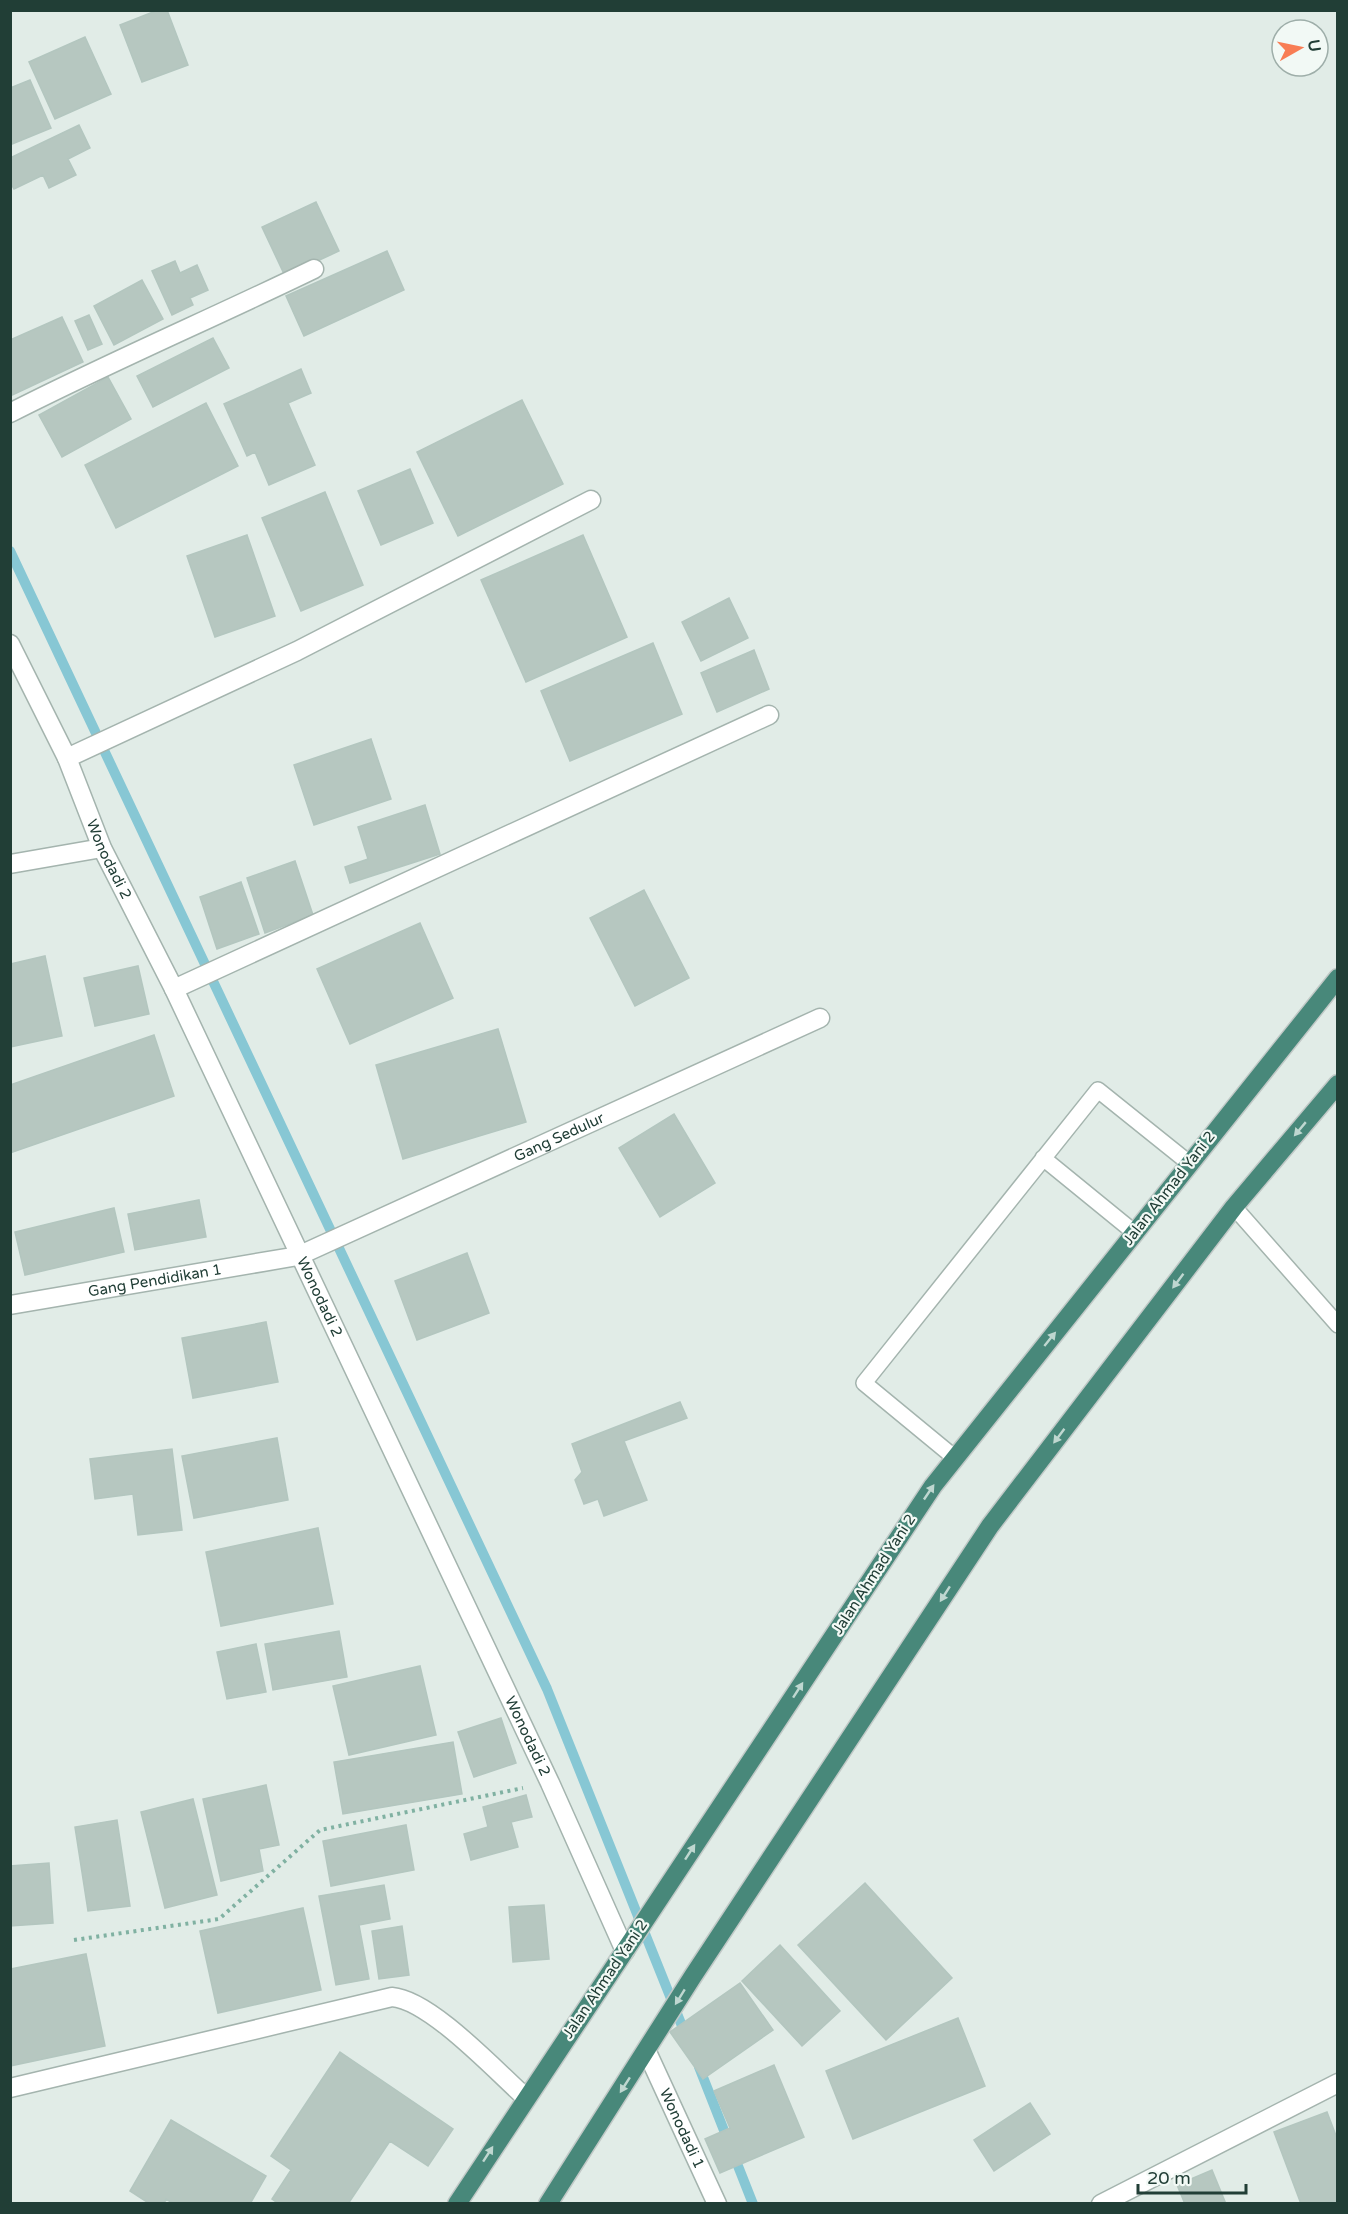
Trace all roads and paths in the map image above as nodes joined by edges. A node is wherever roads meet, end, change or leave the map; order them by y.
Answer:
1 (314, 270) dead end
2 (10, 413) edge
3 (591, 500) dead end
4 (10, 644) edge
5 (769, 715) dead end
6 (67, 758) junction
7 (102, 848) junction
8 (10, 864) edge
9 (1338, 978) edge
10 (174, 989) junction
11 (820, 1018) dead end
12 (1338, 1084) edge
13 (1043, 1158) junction
14 (1189, 1163) junction
15 (1234, 1207) junction
16 (1135, 1233) junction
17 (298, 1257) junction
18 (10, 1305) edge
19 (1338, 1325) edge
20 (955, 1458) junction
21 (550, 1783) junction
22 (74, 1940) dead end
23 (628, 1946) junction
24 (646, 2052) junction
25 (1338, 2083) edge
26 (10, 2088) edge
27 (525, 2097) junction
28 (457, 2204) edge
29 (548, 2204) edge
30 (717, 2204) edge
31 (1101, 2204) edge

1 - 2 street
3 - 6 street
4 - 6 street, Wonodadi 2
5 - 10 street
6 - 7 street, Wonodadi 2
7 - 8 street
7 - 10 street, Wonodadi 2
9 - 14 highway, Jalan Ahmad Yani 2
10 - 17 street, Wonodadi 2
11 - 17 street, Gang Sedulur
12 -> 15 highway
13 - 14 lane
13 - 16 lane
13 - 20 lane
14 - 16 highway, Jalan Ahmad Yani 2
15 - 19 lane
15 -> 24 highway
20 -> 16 highway, Jalan Ahmad Yani 2
17 - 18 street, Gang Pendidikan 1
17 - 21 street, Wonodadi 2
23 -> 20 highway, Jalan Ahmad Yani 2
21 - 22 path
21 - 23 street, Wonodadi 2
23 - 27 highway, Jalan Ahmad Yani 2
24 -> 29 highway
24 - 30 street, Wonodadi 1
25 - 31 street
26 - 27 street
28 -> 27 highway, Jalan Ahmad Yani 2

